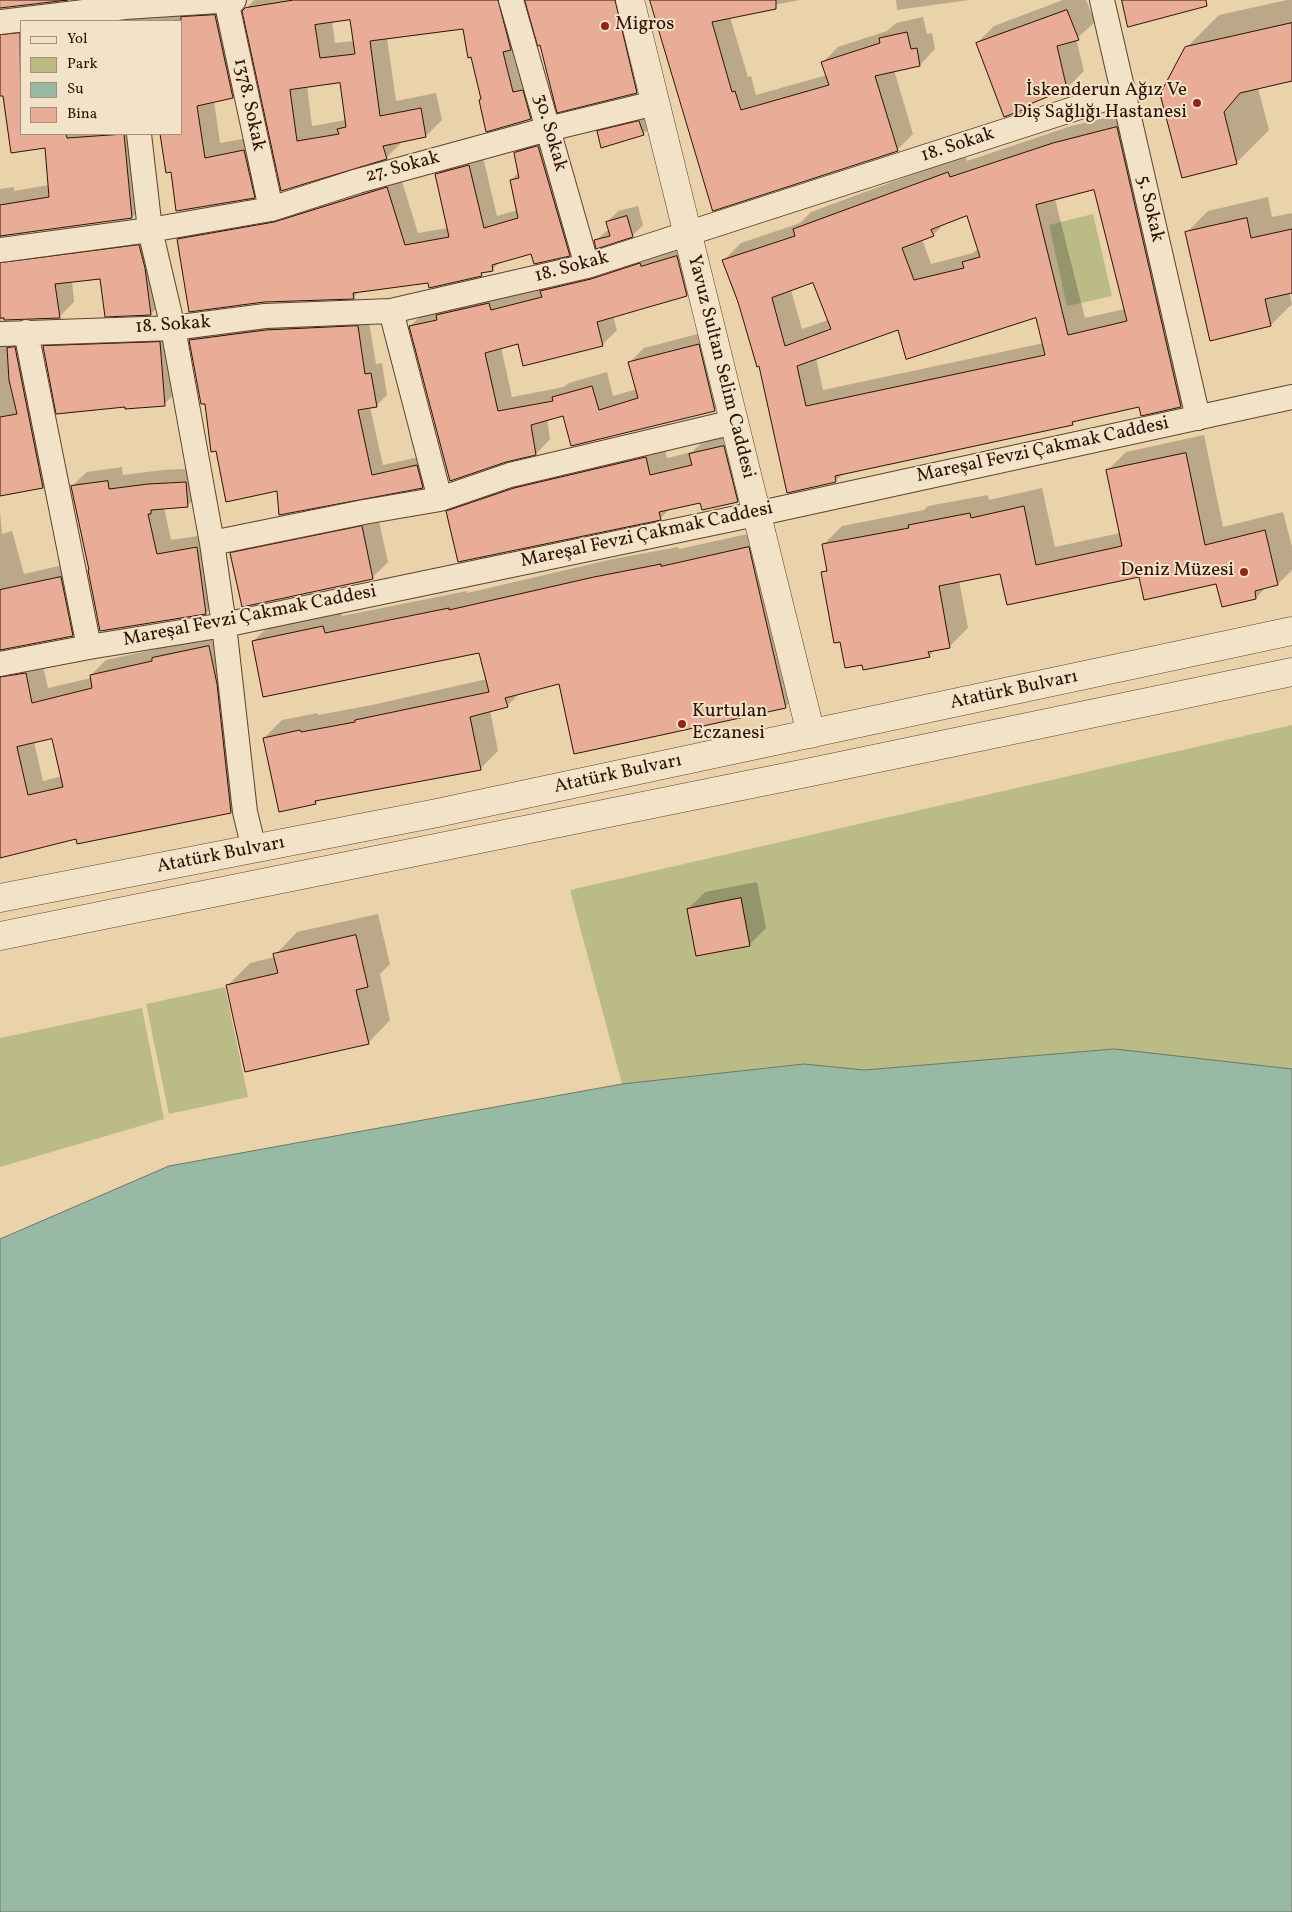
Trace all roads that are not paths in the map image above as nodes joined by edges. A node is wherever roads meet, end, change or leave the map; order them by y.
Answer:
1 (229, 0) edge
2 (510, 0) edge
3 (630, 0) edge
4 (1102, 0) edge
5 (125, 9) edge
6 (0, 22) edge
7 (1122, 93) junction
8 (655, 103) junction
9 (548, 130) junction
10 (139, 135) edge
11 (271, 209) junction
12 (150, 230) junction
13 (688, 234) junction
14 (0, 250) edge
15 (587, 266) junction
16 (391, 311) junction
17 (173, 328) junction
18 (26, 332) junction
19 (0, 334) edge
20 (1292, 397) edge
21 (1198, 418) junction
22 (734, 422) junction
23 (440, 499) junction
24 (756, 514) junction
25 (212, 543) junction
26 (224, 625) junction
27 (1292, 631) edge
28 (89, 647) junction
29 (0, 664) edge
30 (1292, 672) edge
31 (811, 734) junction
32 (254, 849) junction
33 (0, 898) edge
34 (0, 936) edge

1 - 5 street
1 - 11 street, 1378. Sokak
2 - 9 street, 30. Sokak
3 - 8 street, Yavuz Sultan Selim Caddesi
4 - 7 street, 5. Sokak
5 - 6 street
7 - 13 street, 18. Sokak
7 - 21 street, 5. Sokak
8 - 9 street, 27. Sokak
8 - 13 street, Yavuz Sultan Selim Caddesi
9 - 11 street, 27. Sokak
9 - 15 street, 30. Sokak
10 - 12 street
11 - 12 street, 27. Sokak
12 - 14 street, 27. Sokak
12 - 17 street
13 - 15 street, 18. Sokak
13 - 22 street, Yavuz Sultan Selim Caddesi
15 - 16 street, 18. Sokak
16 - 17 street, 18. Sokak
16 - 23 street
17 - 18 street, 18. Sokak
17 - 25 street
18 - 19 street, 18. Sokak
18 - 28 street
20 - 21 street, Mareşal Fevzi Çakmak Caddesi
21 - 24 street, Mareşal Fevzi Çakmak Caddesi
22 - 23 street
22 - 24 street, Yavuz Sultan Selim Caddesi
23 - 25 street
24 - 26 street, Mareşal Fevzi Çakmak Caddesi
24 - 31 street, Yavuz Sultan Selim Caddesi
25 - 26 street
26 - 28 street, Mareşal Fevzi Çakmak Caddesi
26 - 32 street
27 - 31 street, Atatürk Bulvarı
28 - 29 street, Mareşal Fevzi Çakmak Caddesi
30 - 34 street, Atatürk Bulvarı
31 - 32 street, Atatürk Bulvarı
32 - 33 street, Atatürk Bulvarı

